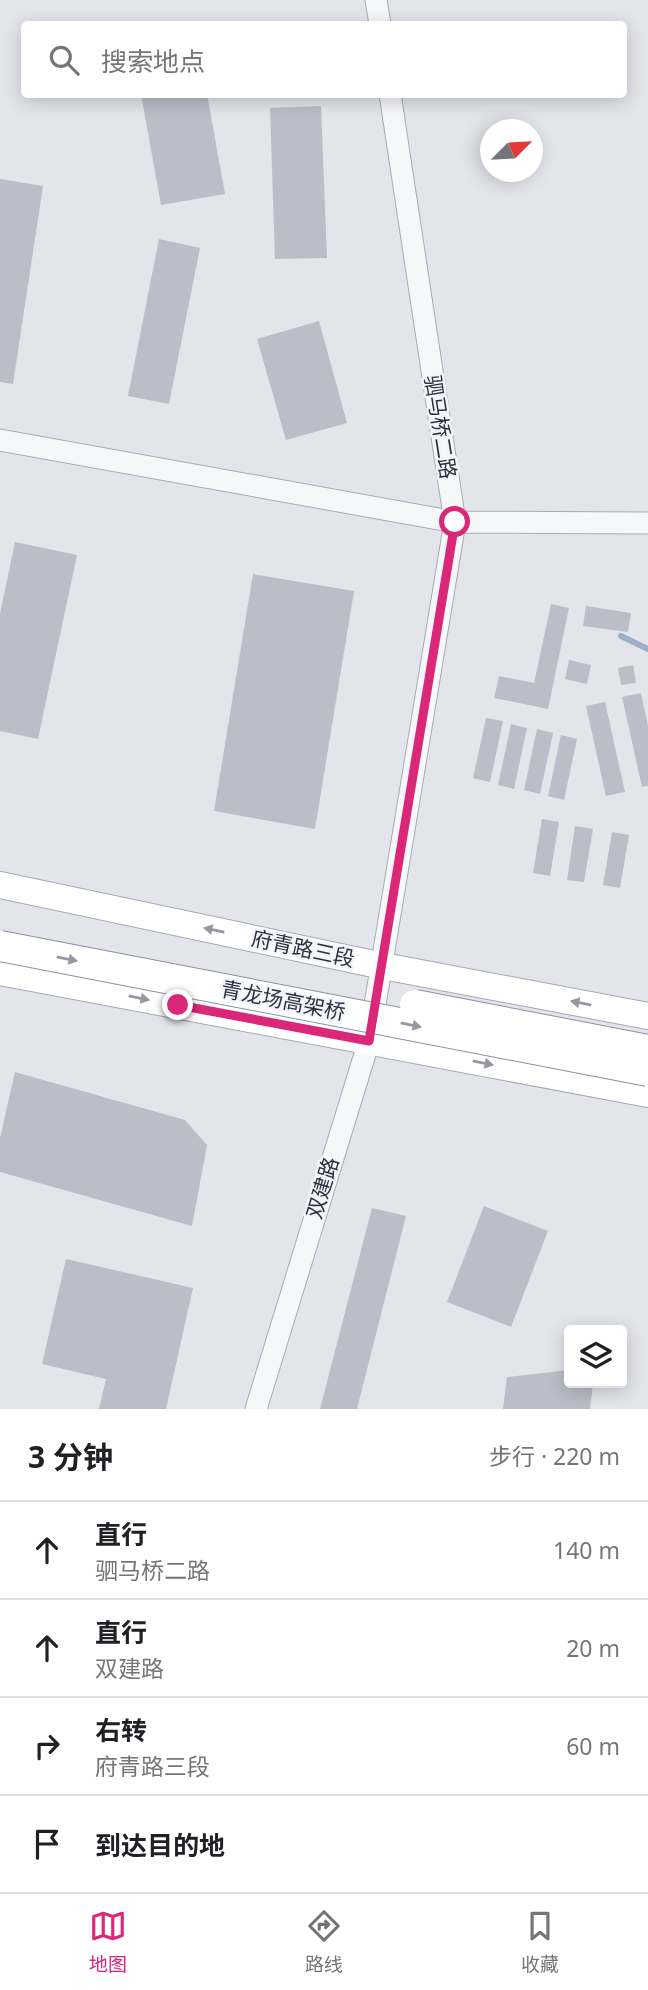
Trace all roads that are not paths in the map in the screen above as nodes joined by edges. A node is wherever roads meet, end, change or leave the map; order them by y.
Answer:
1 (376, 0) edge
2 (380, 21) edge
3 (391, 98) edge
4 (0, 440) edge
5 (455, 522) junction
6 (648, 523) edge
7 (0, 885) edge
8 (0, 926) edge
9 (0, 946) edge
10 (383, 966) junction
11 (0, 972) edge
12 (648, 1016) edge
13 (369, 1041) junction
14 (648, 1050) edge
15 (648, 1071) edge
16 (648, 1094) edge
17 (256, 1409) edge

1 - 2 street
3 - 5 street, 驷马桥二路
4 - 5 street
5 - 6 street
5 - 10 street, 驷马桥二路
10 -> 7 main road, 府青路三段
8 - 14 highway, 青龙场高架桥, bridge
9 -> 15 highway, 青龙场高架桥, bridge
12 -> 10 main road, 府青路三段
10 - 13 street, 双建路
11 -> 13 main road
13 -> 16 main road
13 - 17 street, 双建路

